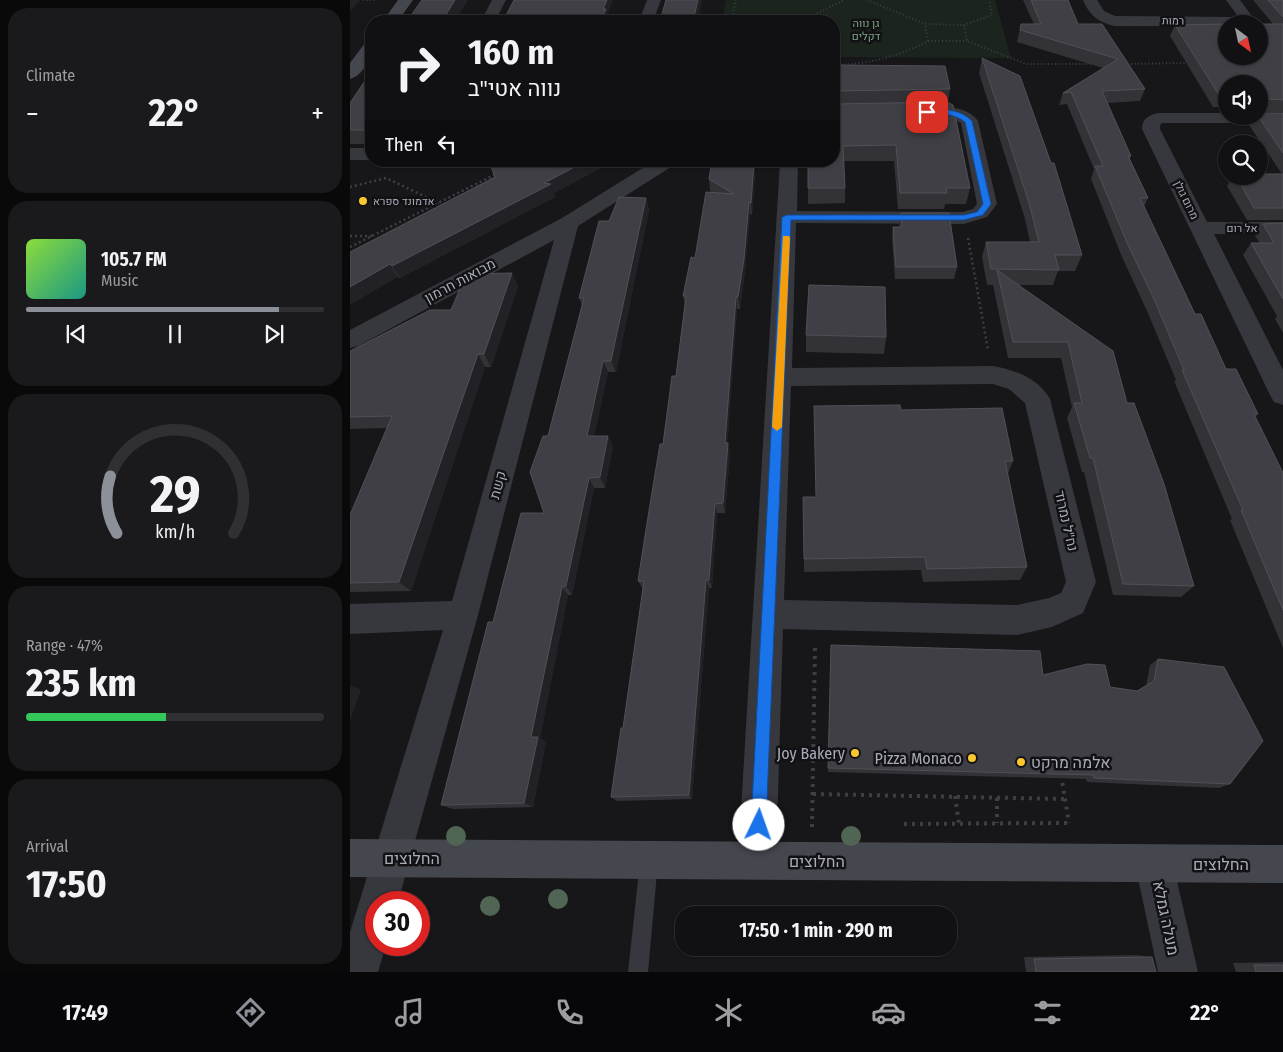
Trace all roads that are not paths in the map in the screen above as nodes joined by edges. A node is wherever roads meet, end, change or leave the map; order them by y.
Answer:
1 (406, 0) edge
2 (499, 0) edge
3 (654, 0) edge
4 (1090, 0) edge
5 (1233, 0) edge
6 (395, 15) edge
7 (491, 15) edge
8 (648, 15) edge
9 (365, 53) edge
10 (353, 67) edge
11 (899, 112) edge
12 (1283, 118) edge
13 (350, 154) edge
14 (365, 154) edge
15 (658, 167) edge
16 (789, 167) edge
17 (787, 217) junction
18 (569, 223) junction
19 (1200, 228) junction
20 (1283, 228) edge
21 (350, 340) edge
22 (779, 377) junction
23 (1282, 391) edge
24 (768, 614) junction
25 (462, 615) junction
26 (350, 619) edge
27 (758, 842) junction
28 (350, 858) edge
29 (392, 858) junction
30 (649, 859) junction
31 (1154, 864) junction
32 (1283, 864) edge
33 (382, 891) edge
34 (365, 948) edge
35 (358, 972) edge
36 (638, 972) edge
37 (1178, 972) edge

1 - 6 street
2 - 7 street
3 - 8 street
4 - 5 street, רמות
9 - 10 street
11 - 17 street
12 - 19 street, מרום גולן
13 - 14 street
15 - 18 street
16 - 17 street
17 - 22 street
18 - 21 street, מבואות חרמון
18 - 25 street, קשת
19 - 20 street, אל רום
19 - 23 street, מרום גולן
22 - 24 street
22 - 24 street, נח"ל נמרוד
24 - 27 street
25 - 26 street
25 - 29 street, קשת
27 - 30 street, החלוצים
27 - 31 street, החלוצים
28 - 29 street, החלוצים
29 - 30 street, החלוצים
29 - 33 street, קשת
30 - 36 lane
31 - 32 street, החלוצים
31 - 37 street, מעלה גמלא
34 - 35 street

